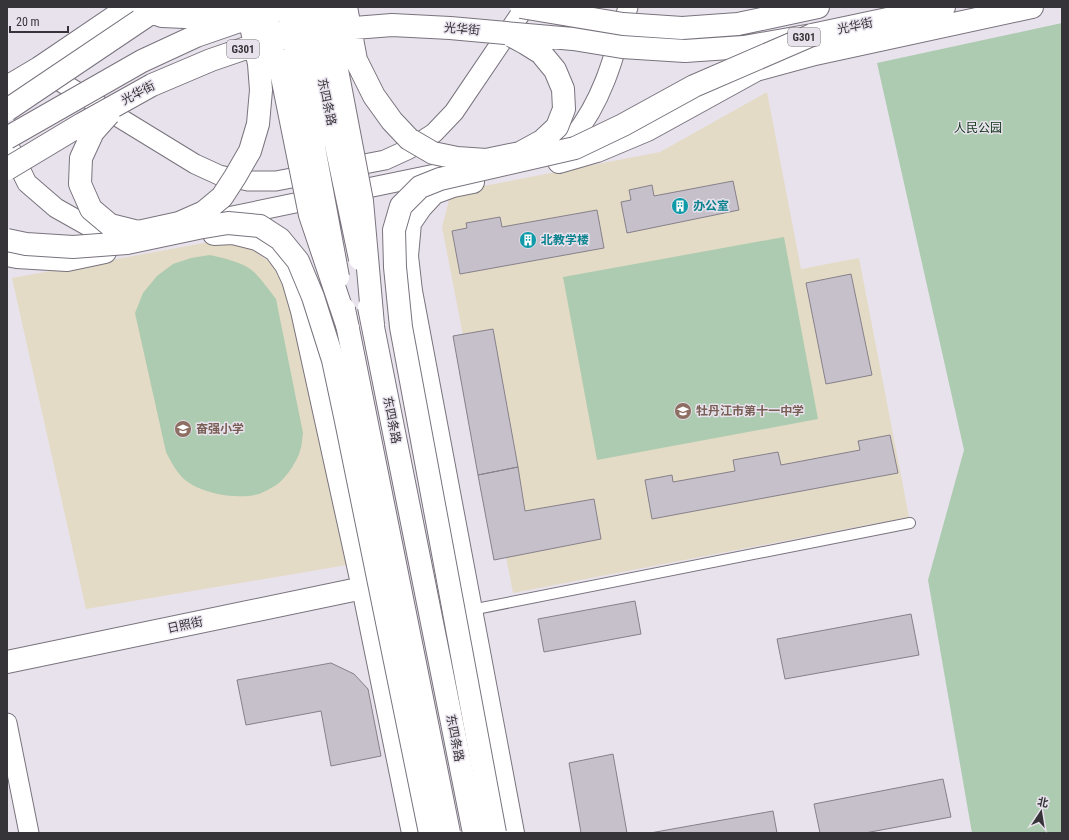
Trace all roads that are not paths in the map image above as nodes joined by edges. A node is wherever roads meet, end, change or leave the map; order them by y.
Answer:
1 (129, 7) edge
2 (139, 7) edge
3 (160, 7) edge
4 (288, 7) edge
5 (297, 7) edge
6 (307, 7) edge
7 (325, 7) edge
8 (346, 7) edge
9 (521, 7) edge
10 (525, 7) edge
11 (628, 7) edge
12 (818, 7) edge
13 (944, 7) edge
14 (1032, 7) edge
15 (257, 10) edge
16 (505, 33) junction
17 (812, 36) junction
18 (38, 68) junction
19 (7, 87) edge
20 (118, 104) junction
21 (7, 110) edge
22 (7, 138) edge
23 (7, 142) edge
24 (562, 147) junction
25 (541, 167) junction
26 (7, 169) edge
27 (118, 239) junction
28 (7, 240) edge
29 (151, 243) junction
30 (7, 255) edge
31 (373, 325) junction
32 (348, 328) junction
33 (910, 523) dead end
34 (363, 588) junction
35 (471, 610) junction
36 (7, 662) edge
37 (7, 723) edge
38 (29, 833) edge
39 (413, 833) edge
40 (430, 833) edge
41 (449, 833) edge
42 (474, 833) edge
43 (495, 833) edge
44 (513, 833) edge

1 - 18 main road
2 - 15 main road, bridge
3 - 21 main road, bridge
4 - 32 main road, bridge
5 - 15 main road, G301, bridge
6 - 31 main road, 东四条路, bridge
7 - 31 main road, bridge
8 - 16 main road, bridge
9 - 12 main road, G301, bridge
10 - 18 street
11 - 24 street
13 - 17 main road, 光华街 / G301
14 - 25 main road
15 - 20 main road, bridge
15 - 22 main road, G301, bridge
15 - 32 main road, bridge
16 - 17 main road, 光华街 / G301, bridge
16 - 20 main road, 光华街 / G301, bridge
17 - 43 main road, bridge
18 - 19 main road
20 - 26 main road, 光华街 / G301, bridge
23 - 27 street
24 - 25 street
24 - 27 street
25 - 35 main road
27 - 29 street
28 - 40 main road, bridge
29 - 30 main road
29 - 34 main road
31 - 42 main road, 东四条路, bridge
32 - 41 main road, bridge
33 - 35 lane
34 - 36 main road, 日照街
34 - 39 main road
35 - 44 main road
37 - 38 street

